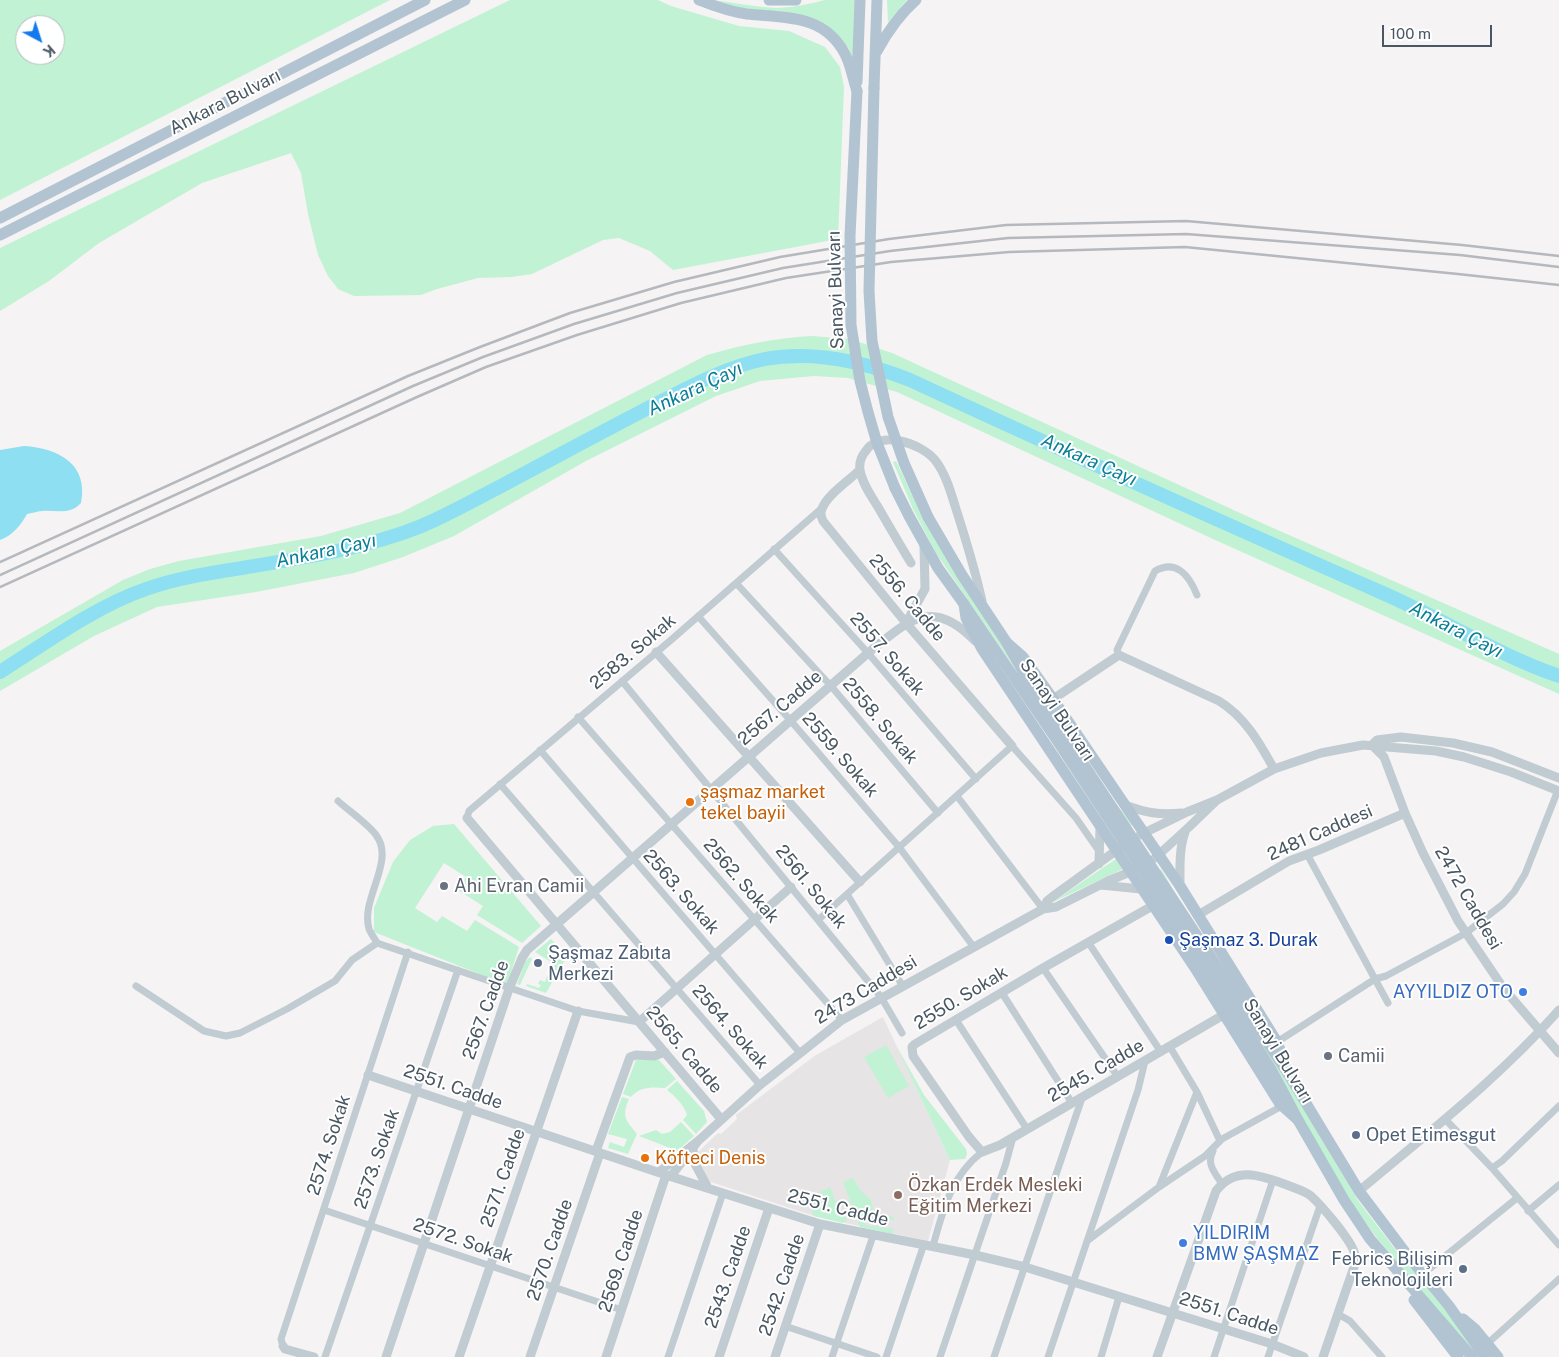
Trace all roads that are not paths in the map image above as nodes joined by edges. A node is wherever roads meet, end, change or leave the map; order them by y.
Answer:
1 (425, 0) edge
2 (466, 0) edge
3 (699, 0) edge
4 (769, 0) edge
5 (796, 0) edge
6 (860, 0) edge
7 (877, 0) edge
8 (916, 0) edge
9 (876, 52) junction
10 (857, 92) junction
11 (0, 218) edge
12 (0, 235) edge
13 (860, 470) junction
14 (821, 509) junction
15 (924, 544) junction
16 (774, 549) junction
17 (911, 563) dead end
18 (736, 583) junction
19 (1197, 595) dead end
20 (964, 604) junction
21 (982, 604) junction
22 (698, 616) junction
23 (906, 623) junction
24 (1007, 643) junction
25 (982, 649) junction
26 (656, 652) junction
27 (868, 653) junction
28 (1119, 656) junction
29 (622, 681) junction
30 (831, 686) junction
31 (1053, 699) junction
32 (578, 718) junction
33 (791, 720) junction
34 (1372, 745) junction
35 (1012, 746) junction
36 (540, 750) junction
37 (749, 757) junction
38 (1274, 768) junction
39 (1559, 778) edge
40 (976, 779) junction
41 (500, 784) junction
42 (711, 790) junction
43 (1558, 791) edge
44 (957, 796) junction
45 (1217, 800) junction
46 (338, 801) dead end
47 (1124, 803) junction
48 (1187, 812) junction
49 (938, 813) junction
50 (1405, 813) junction
51 (467, 818) joint
52 (672, 825) junction
53 (1099, 825) junction
54 (1186, 830) junction
55 (1144, 833) junction
56 (899, 847) junction
57 (1116, 850) junction
58 (1099, 851) junction
59 (1159, 854) junction
60 (1307, 854) junction
61 (633, 859) junction
62 (1099, 864) junction
63 (1130, 872) junction
64 (860, 882) junction
65 (1098, 885) junction
66 (791, 887) junction
67 (1181, 887) junction
68 (1141, 889) junction
69 (594, 893) junction
70 (847, 894) junction
71 (1154, 905) junction
72 (1043, 909) junction
73 (1198, 915) junction
74 (754, 920) junction
75 (818, 920) junction
76 (557, 925) junction
77 (1466, 933) junction
78 (1088, 942) junction
79 (377, 943) junction
80 (973, 946) junction
81 (408, 952) junction
82 (715, 954) junction
83 (1043, 968) junction
84 (458, 970) junction
85 (1375, 979) junction
86 (902, 985) junction
87 (136, 986) dead end
88 (677, 988) junction
89 (509, 989) junction
90 (1002, 993) junction
91 (881, 997) junction
92 (1388, 1003) dead end
93 (1559, 1010) edge
94 (578, 1011) junction
95 (1225, 1014) junction
96 (842, 1020) junction
97 (956, 1020) junction
98 (639, 1022) junction
99 (1540, 1032) junction
100 (902, 1033) dead end
101 (1277, 1042) junction
102 (1170, 1047) junction
103 (664, 1052) junction
104 (1162, 1052) junction
105 (800, 1053) junction
106 (1559, 1053) edge
107 (1145, 1061) junction
108 (368, 1075) junction
109 (1118, 1076) junction
110 (1289, 1076) junction
111 (760, 1085) junction
112 (416, 1091) junction
113 (1197, 1092) junction
114 (1082, 1098) junction
115 (1072, 1103) junction
116 (1282, 1106) junction
117 (1559, 1106) edge
118 (468, 1109) junction
119 (721, 1119) junction
120 (1298, 1120) junction
121 (1445, 1120) junction
122 (1027, 1129) junction
123 (537, 1132) junction
124 (1013, 1137) junction
125 (1218, 1142) junction
126 (695, 1144) junction
127 (598, 1152) junction
128 (982, 1152) junction
129 (1492, 1168) junction
130 (665, 1175) junction
131 (1273, 1180) junction
132 (1222, 1184) junction
133 (1559, 1185) edge
134 (1159, 1187) junction
135 (708, 1188) junction
136 (1360, 1191) junction
137 (723, 1193) junction
138 (1517, 1198) junction
139 (1320, 1206) junction
140 (769, 1208) junction
141 (324, 1210) junction
142 (1528, 1211) junction
143 (820, 1224) junction
144 (370, 1226) junction
145 (873, 1236) junction
146 (1087, 1241) junction
147 (424, 1243) junction
148 (928, 1245) junction
149 (1559, 1245) edge
150 (975, 1254) junction
151 (490, 1266) junction
152 (1025, 1267) junction
153 (1423, 1274) junction
154 (1559, 1279) edge
155 (1073, 1282) junction
156 (1407, 1282) junction
157 (554, 1287) junction
158 (1119, 1296) junction
159 (1449, 1306) junction
160 (622, 1310) junction
161 (1173, 1313) junction
162 (1338, 1314) junction
163 (785, 1326) junction
164 (1224, 1329) junction
165 (837, 1344) junction
166 (1272, 1344) junction
167 (1487, 1344) junction
168 (283, 1346) joint
169 (314, 1357) edge
170 (325, 1357) edge
171 (386, 1357) edge
172 (459, 1357) edge
173 (530, 1357) edge
174 (606, 1357) edge
175 (668, 1357) edge
176 (719, 1357) edge
177 (775, 1357) edge
178 (832, 1357) edge
179 (877, 1357) edge
180 (886, 1357) edge
181 (940, 1357) edge
182 (994, 1357) edge
183 (1048, 1357) edge
184 (1101, 1357) edge
185 (1158, 1357) edge
186 (1214, 1357) edge
187 (1268, 1357) edge
188 (1304, 1357) edge
189 (1324, 1357) edge
190 (1382, 1357) edge
191 (1458, 1357) edge
192 (1472, 1357) edge
193 (1485, 1357) edge
194 (1498, 1357) edge

1 - 11 main road, Ankara Bulvarı
2 - 12 main road, Ankara Bulvarı
3 - 10 main road
4 - 5 main road
6 - 10 main road, Sanayi Bulvarı
7 - 9 main road, Sanayi Bulvarı
8 - 9 main road
9 - 21 main road, Sanayi Bulvarı, bridge
10 - 15 main road, Sanayi Bulvarı, bridge
13 - 14 street
13 - 17 street
13 - 21 street
14 - 16 street, 2583. Sokak
14 - 23 street, 2556. Cadde
15 - 20 main road, Sanayi Bulvarı
15 - 23 street
16 - 18 street, 2583. Sokak
16 - 27 street, 2557. Sokak
18 - 22 street, 2583. Sokak
18 - 30 street, 2558. Sokak
19 - 28 street
20 - 25 main road
20 - 120 main road, Sanayi Bulvarı, bridge
21 - 24 main road, Sanayi Bulvarı
22 - 26 street, 2583. Sokak
22 - 33 street, 2559. Sokak
23 - 25 street
23 - 27 street, 2567. Cadde
23 - 35 street, 2556. Cadde
24 - 31 main road
24 - 110 main road, Sanayi Bulvarı, bridge
25 - 53 main road
26 - 29 street, 2583. Sokak
26 - 37 street
27 - 30 street, 2567. Cadde
27 - 40 street, 2557. Sokak
28 - 31 street
28 - 38 street
29 - 32 street, 2583. Sokak
29 - 42 street, 2561. Sokak
30 - 33 street, 2567. Cadde
30 - 49 street, 2558. Sokak
31 - 47 main road
32 - 36 street, 2583. Sokak
32 - 52 street, 2562. Sokak
33 - 37 street, 2567. Cadde
33 - 56 street, 2559. Sokak
34 - 38 street, 2473 Caddesi
34 - 39 street, 2473 Caddesi
34 - 43 street, 2473 Caddesi
34 - 50 street, 2472 Caddesi
35 - 40 street
35 - 58 street
36 - 41 street, 2583. Sokak
36 - 61 street, 2563. Sokak
37 - 42 street, 2567. Cadde
37 - 64 street
38 - 45 street, 2473 Caddesi
40 - 44 street
41 - 51 street, 2583. Sokak
41 - 69 street, 2564. Sokak
42 - 52 street, 2567. Cadde
42 - 66 street, 2561. Sokak
43 - 77 street
44 - 49 street
44 - 72 street
45 - 48 street, 2473 Caddesi
45 - 54 street, 2473 Caddesi
46 - 79 street
47 - 48 street
47 - 53 main road
47 - 55 main road
48 - 55 street, 2473 Caddesi
49 - 56 street
50 - 60 street, 2481 Caddesi
50 - 77 street, 2472 Caddesi
51 - 76 street, 2565. Cadde
52 - 61 street, 2567. Cadde
52 - 74 street, 2562. Sokak
53 - 57 main road
53 - 58 street
54 - 59 street, 2473 Caddesi
54 - 67 street
55 - 57 street, 2473 Caddesi
55 - 59 main road
56 - 64 street
56 - 80 street, 2559. Sokak
57 - 62 street, 2473 Caddesi
57 - 63 main road
58 - 62 street
59 - 63 street, 2473 Caddesi
59 - 67 main road
60 - 73 street, 2481 Caddesi
60 - 85 street
61 - 69 street, 2567. Cadde
61 - 82 street, 2563. Sokak
62 - 72 street, 2473 Caddesi
63 - 65 street, 2473 Caddesi
63 - 68 main road
64 - 70 street
65 - 68 street
65 - 72 street, 2473 Caddesi
66 - 74 street
66 - 75 street, 2561. Sokak
67 - 71 main road
67 - 73 main road
68 - 71 main road
69 - 76 street, 2567. Cadde
69 - 88 street, 2564. Sokak
70 - 75 street
70 - 86 street
71 - 78 street, 2550. Sokak
71 - 95 main road
72 - 80 street, 2473 Caddesi
73 - 101 main road
74 - 82 street
74 - 96 street, 2562. Sokak
75 - 91 street, 2561. Sokak
76 - 89 street, 2567. Cadde
76 - 98 street, 2565. Cadde
77 - 85 street
77 - 99 street, 2472 Caddesi
78 - 83 street, 2550. Sokak
78 - 104 street
79 - 81 street
79 - 87 street
80 - 86 street, 2473 Caddesi
81 - 84 street
81 - 108 street, 2574. Sokak
82 - 88 street
82 - 105 street, 2563. Sokak
83 - 90 street, 2550. Sokak
83 - 109 street
84 - 89 street
84 - 112 street, 2573. Sokak
85 - 92 street
85 - 101 street
86 - 91 street, 2473 Caddesi
88 - 98 street
88 - 111 street, 2564. Sokak
89 - 94 street
89 - 118 street, 2567. Cadde
90 - 97 street, 2550. Sokak
90 - 115 street
91 - 96 street, 2473 Caddesi
91 - 100 street, 2561. Sokak
93 - 99 street
94 - 98 street
94 - 123 street, 2571. Cadde
95 - 102 street, 2545. Cadde
95 - 116 main road
96 - 105 street, 2473 Caddesi
97 - 122 street
97 - 128 street, 2550. Sokak
98 - 103 street, 2565. Cadde
99 - 106 street, 2472 Caddesi
99 - 121 street
101 - 110 main road
102 - 104 street, 2545. Cadde
102 - 113 street
103 - 119 street, 2565. Cadde
103 - 127 street, 2570. Cadde
104 - 107 street, 2545. Cadde
105 - 111 street, 2473 Caddesi
107 - 109 street, 2545. Cadde
107 - 146 street
108 - 112 street, 2551. Cadde
108 - 141 street, 2574. Sokak
109 - 114 street, 2545. Cadde
110 - 136 main road, Sanayi Bulvarı
111 - 119 street, 2473 Caddesi
112 - 118 street, 2551. Cadde
112 - 144 street, 2573. Sokak
113 - 125 street
113 - 134 street
114 - 115 street, 2545. Cadde
114 - 152 street
115 - 122 street, 2545. Cadde
116 - 120 main road
116 - 125 street
117 - 129 street
118 - 123 street, 2551. Cadde
118 - 147 street, 2567. Cadde
119 - 126 street, 2473 Caddesi
120 - 156 main road, Sanayi Bulvarı
121 - 129 street
121 - 136 street
122 - 124 street, 2545. Cadde
123 - 127 street, 2551. Cadde
123 - 151 street, 2571. Cadde
124 - 128 street, 2545. Cadde
124 - 150 street
125 - 132 street
125 - 134 street
126 - 130 street, 2569. Cadde
126 - 135 street
127 - 130 street, 2551. Cadde
127 - 157 street, 2570. Cadde
128 - 148 street
129 - 138 street
130 - 135 street, 2551. Cadde
130 - 160 street, 2569. Cadde
131 - 132 street
131 - 139 street
131 - 164 street
132 - 161 street
133 - 142 street
134 - 146 street
135 - 137 street, 2551. Cadde
136 - 153 main road, Sanayi Bulvarı
137 - 140 street, 2551. Cadde
137 - 175 street
138 - 142 street
138 - 153 street
139 - 162 street
139 - 166 street
140 - 143 street, 2551. Cadde
140 - 176 street, 2543. Cadde
141 - 144 street, 2572. Sokak
141 - 168 street, 2574. Sokak
142 - 149 street
143 - 145 street, 2551. Cadde
143 - 163 street, 2542. Cadde
144 - 147 street, 2572. Sokak
144 - 170 street, 2573. Sokak
145 - 148 street, 2551. Cadde
145 - 165 street
146 - 155 street
147 - 151 street, 2572. Sokak
147 - 171 street, 2567. Cadde
148 - 150 street, 2551. Cadde
148 - 180 street
150 - 152 street, 2551. Cadde
150 - 181 street
151 - 157 street, 2572. Sokak
151 - 172 street, 2571. Cadde
152 - 155 street, 2551. Cadde
152 - 182 street
153 - 159 main road, Sanayi Bulvarı
154 - 167 street
155 - 158 street, 2551. Cadde
155 - 183 street
156 - 191 main road
156 - 192 main road, Sanayi Bulvarı
157 - 160 street, 2572. Sokak
157 - 173 street, 2570. Cadde
158 - 161 street, 2551. Cadde
158 - 184 street
159 - 167 main road
159 - 193 main road, Sanayi Bulvarı
160 - 174 street, 2569. Cadde
161 - 164 street, 2551. Cadde
161 - 185 street
162 - 189 street
162 - 190 street
163 - 165 street
163 - 177 street, 2542. Cadde
164 - 166 street, 2551. Cadde
164 - 186 street
165 - 178 street
165 - 179 street
166 - 187 street
166 - 188 street, 2551. Cadde
167 - 194 main road
168 - 169 street

